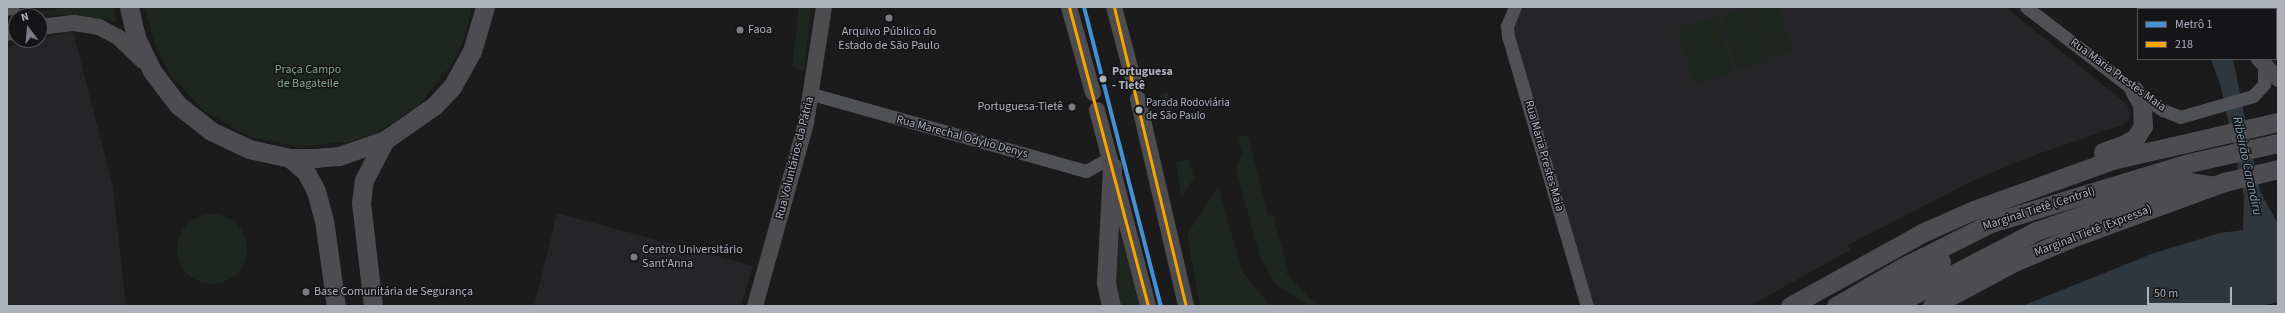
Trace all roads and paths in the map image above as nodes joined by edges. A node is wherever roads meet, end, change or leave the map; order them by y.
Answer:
1 (12, 7) edge
2 (129, 7) edge
3 (485, 7) edge
4 (824, 7) edge
5 (1069, 7) edge
6 (1114, 7) edge
7 (1516, 7) edge
8 (2026, 7) edge
9 (7, 8) edge
10 (48, 25) edge
11 (2262, 62) edge
12 (152, 72) junction
13 (2278, 79) edge
14 (1134, 82) dead end
15 (2134, 90) junction
16 (1093, 93) dead end
17 (812, 94) junction
18 (1138, 99) dead end
19 (1097, 110) dead end
20 (2278, 122) edge
21 (386, 140) junction
22 (2278, 143) edge
23 (290, 158) junction
24 (1111, 162) junction
25 (2269, 171) edge
26 (2219, 183) junction
27 (2050, 203) junction
28 (1974, 210) junction
29 (1838, 280) junction
30 (370, 305) edge
31 (336, 306) edge
32 (755, 306) edge
33 (1111, 306) edge
34 (1148, 306) edge
35 (1186, 306) edge
36 (1587, 306) edge
37 (1790, 306) edge
38 (1816, 306) edge
39 (1836, 306) edge
40 (1865, 306) edge
41 (1892, 306) edge
42 (1932, 306) edge

1 - 9 main road
2 - 12 highway
3 - 21 highway
4 - 17 main road, Rua Voluntários da Pátria
5 - 16 main road
6 - 14 main road
7 - 36 street, Rua Maria Prestes Maia
8 - 15 street, Rua Maria Prestes Maia
10 - 12 main road
11 - 13 main road
11 - 15 street, Rua Maria Prestes Maia
12 - 23 highway
15 - 28 highway
17 - 24 street, Rua Marechal Odylio Denys
17 - 32 main road, Rua Voluntários da Pátria
18 - 35 main road
19 - 24 main road
20 - 28 highway
21 - 23 highway
21 - 30 highway
22 - 27 highway, Marginal Tietê (Central)
23 - 31 highway
24 - 33 highway
24 - 34 main road
25 - 26 highway, Marginal Tietê (Expressa)
26 - 41 highway
26 - 42 highway, Marginal Tietê (Expressa)
27 - 39 highway, Marginal Tietê (Central)
27 - 40 highway
28 - 29 highway
29 - 37 highway
29 - 38 highway

